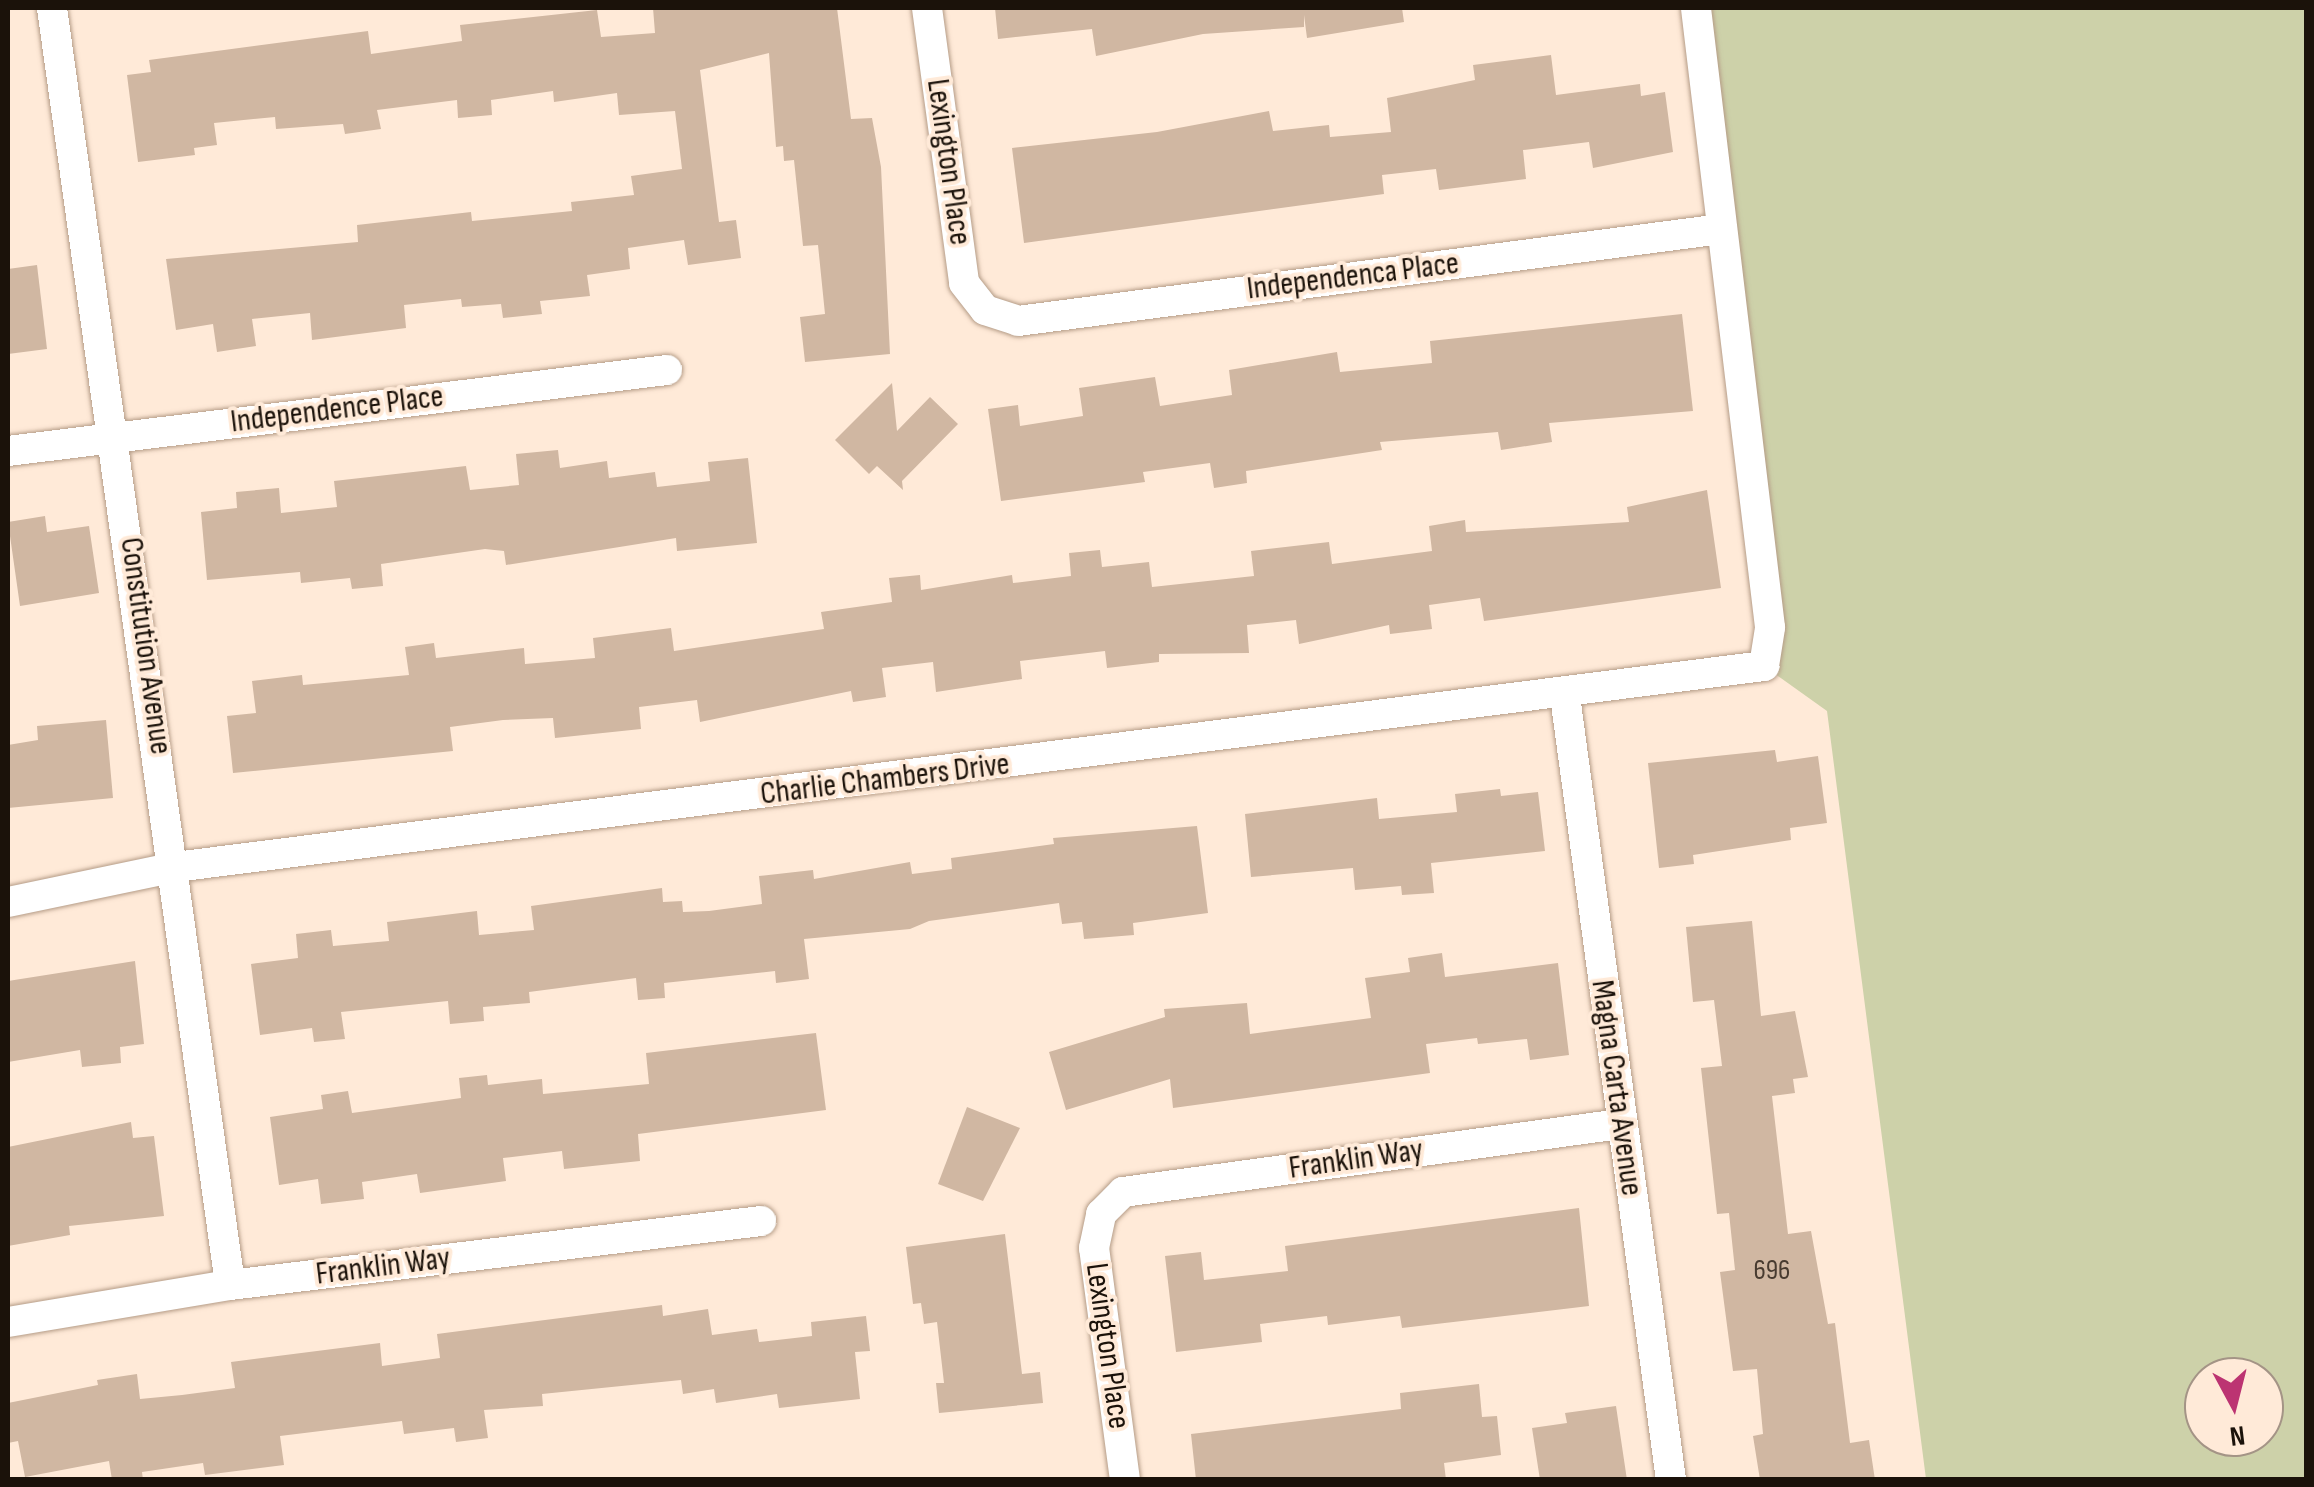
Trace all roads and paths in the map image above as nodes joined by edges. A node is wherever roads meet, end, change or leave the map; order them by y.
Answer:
1 (52, 8) edge
2 (927, 8) edge
3 (1696, 8) edge
4 (1722, 229) junction
5 (985, 310) joint
6 (667, 370) dead end
7 (116, 437) junction
8 (8, 451) edge
9 (1565, 696) junction
10 (175, 867) junction
11 (8, 902) edge
12 (1620, 1124) junction
13 (1101, 1214) joint
14 (760, 1221) dead end
15 (230, 1285) junction
16 (8, 1322) edge
17 (1125, 1480) edge
18 (1671, 1480) edge

1 - 7 street, Constitution Avenue
2 - 5 street, Lexington Place
3 - 4 street
4 - 5 street, Independenca Place
4 - 9 street, Charlie Chambers Drive
6 - 7 street, Independence Place
7 - 8 street, Independence Place
7 - 10 street, Constitution Avenue
9 - 10 street, Charlie Chambers Drive
9 - 12 street, Magna Carta Avenue
10 - 11 street, Charlie Chambers Drive
10 - 15 street, Constitution Avenue
12 - 13 street, Franklin Way
12 - 18 street, Magna Carta Avenue
13 - 17 street, Lexington Place
14 - 15 street, Franklin Way
15 - 16 street, Franklin Way

